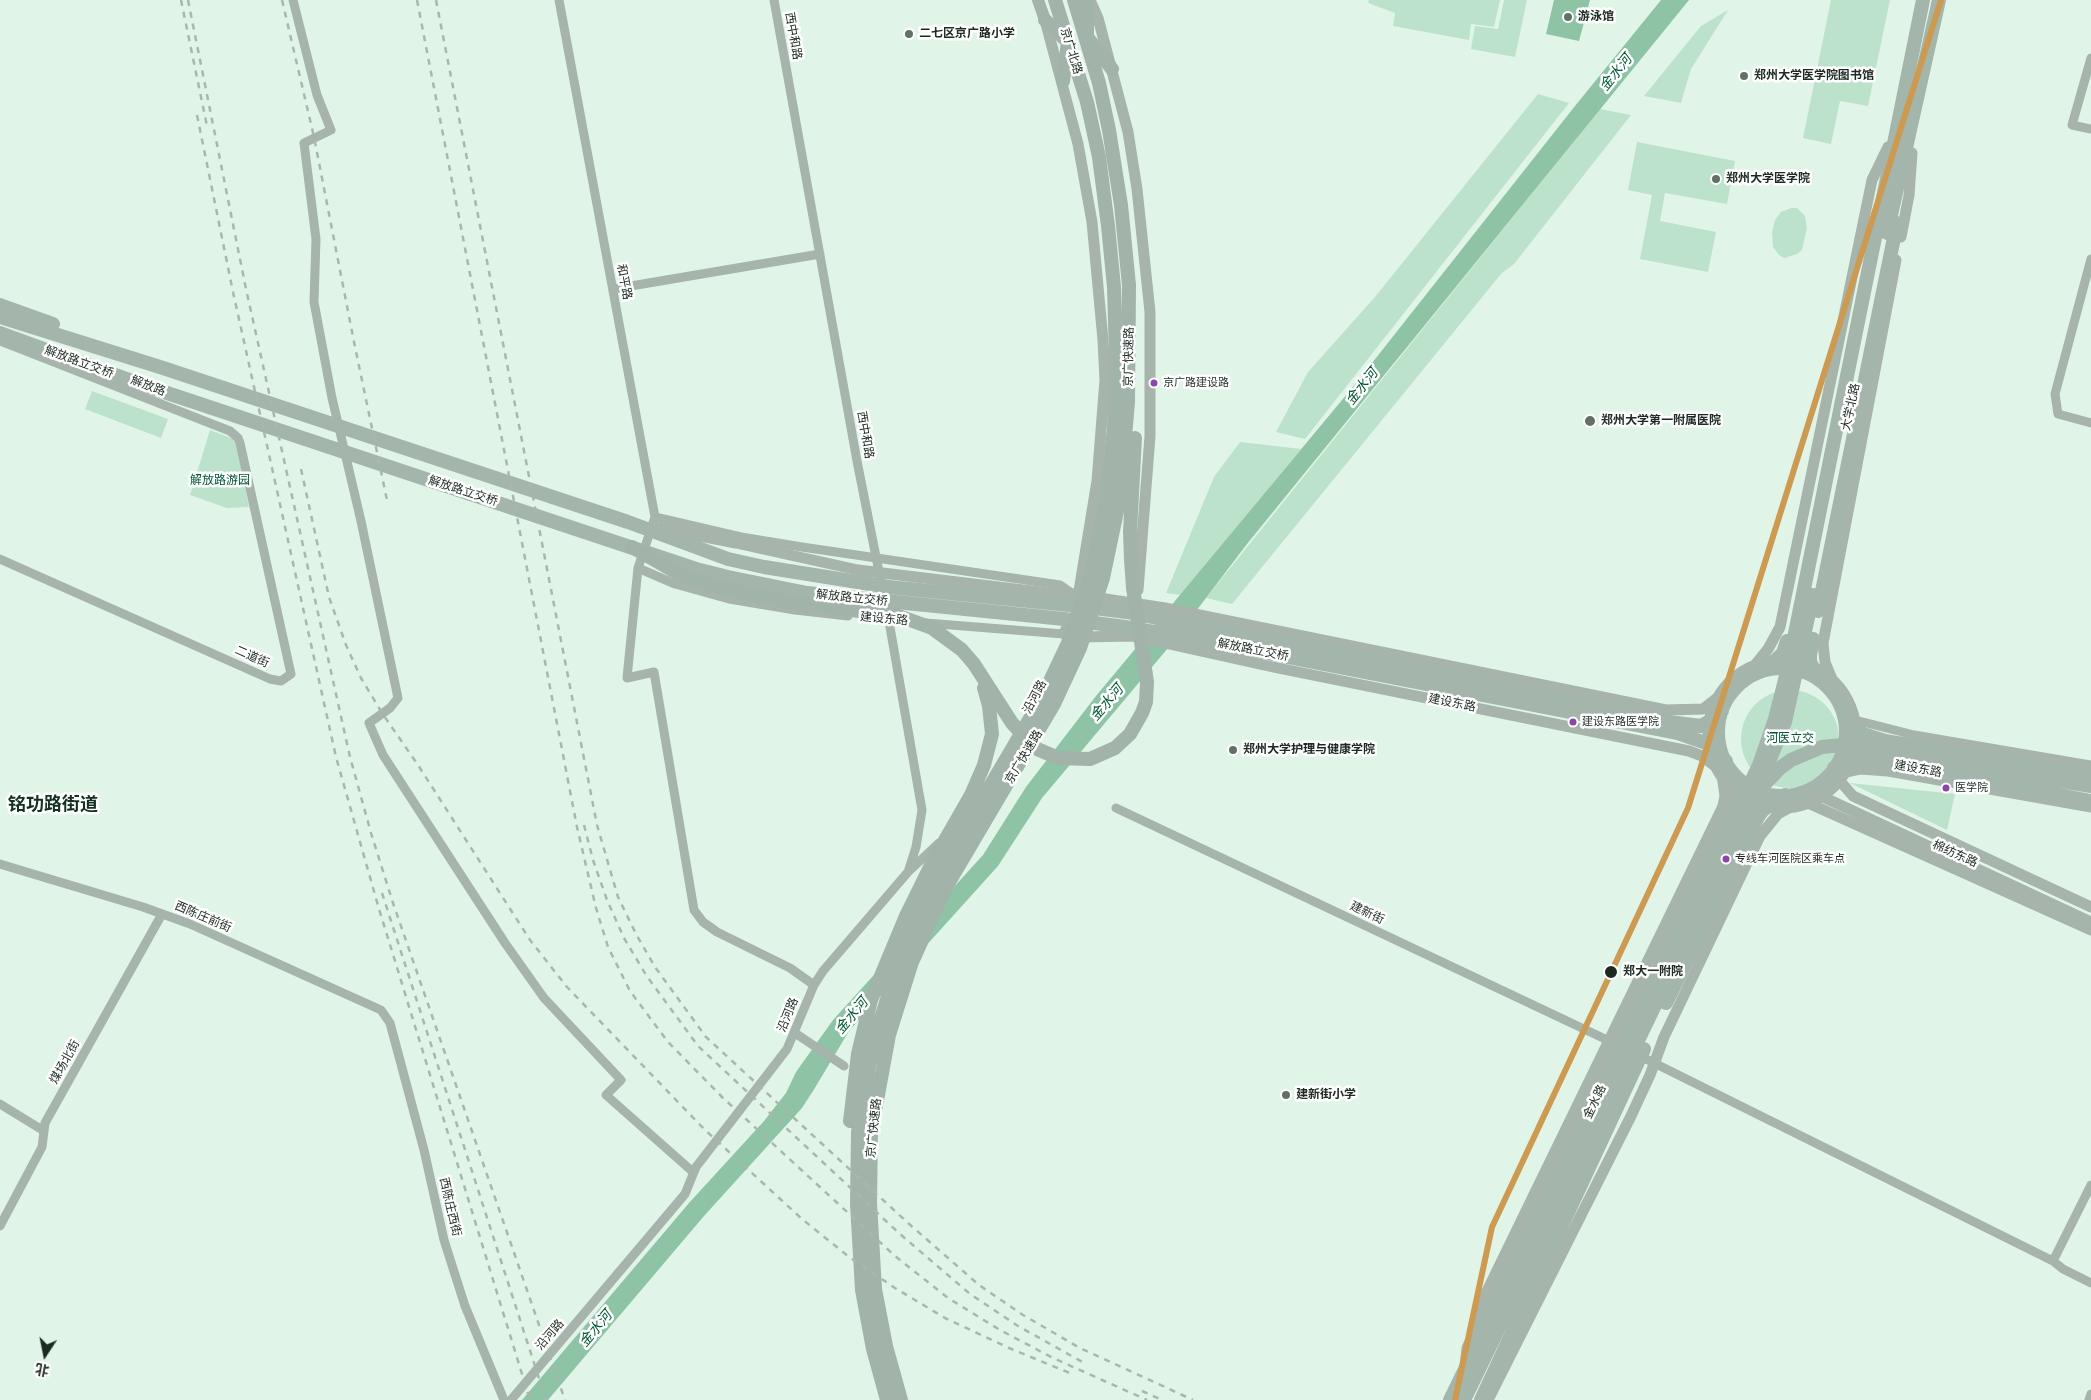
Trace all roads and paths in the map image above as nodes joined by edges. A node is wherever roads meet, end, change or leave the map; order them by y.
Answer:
1 (293, 0) edge
2 (559, 0) edge
3 (774, 0) edge
4 (1038, 0) edge
5 (1055, 0) edge
6 (1074, 0) edge
7 (1089, 0) edge
8 (1923, 0) edge
9 (1939, 0) edge
10 (1045, 20) junction
11 (1068, 42) junction
12 (2091, 58) edge
13 (1112, 69) joint
14 (1908, 73) junction
15 (1922, 77) junction
16 (1063, 81) junction
17 (1102, 98) joint
18 (1087, 102) joint
19 (2091, 129) edge
20 (1888, 147) junction
21 (1912, 153) junction
22 (1881, 236) junction
23 (820, 254) junction
24 (1126, 259) junction
25 (2091, 259) edge
26 (613, 288) junction
27 (0, 305) edge
28 (0, 317) edge
29 (0, 332) edge
30 (0, 341) edge
31 (160, 367) junction
32 (2091, 423) edge
33 (230, 431) joint
34 (654, 517) junction
35 (628, 522) junction
36 (632, 547) junction
37 (0, 559) edge
38 (877, 559) junction
39 (638, 568) junction
40 (1076, 594) junction
41 (1137, 604) junction
42 (889, 620) junction
43 (1064, 634) junction
44 (1080, 636) junction
45 (1135, 637) junction
46 (974, 664) junction
47 (1761, 668) junction
48 (1797, 670) junction
49 (1826, 680) junction
50 (1720, 704) junction
51 (1850, 720) junction
52 (2091, 765) edge
53 (1723, 768) junction
54 (1840, 774) junction
55 (2091, 775) edge
56 (2091, 786) edge
57 (1808, 797) junction
58 (1787, 801) junction
59 (2091, 801) edge
60 (1745, 807) junction
61 (1116, 808) dead end
62 (2091, 808) edge
63 (0, 864) edge
64 (908, 872) junction
65 (2091, 907) edge
66 (162, 914) junction
67 (2091, 922) edge
68 (2091, 930) edge
69 (814, 985) junction
70 (386, 1016) joint
71 (795, 1033) junction
72 (1608, 1040) junction
73 (1654, 1063) junction
74 (844, 1066) dead end
75 (0, 1104) edge
76 (44, 1131) junction
77 (857, 1160) junction
78 (693, 1172) junction
79 (2091, 1185) edge
80 (0, 1226) edge
81 (2053, 1261) junction
82 (2091, 1283) edge
83 (1467, 1348) junction
84 (1464, 1372) junction
85 (2091, 1394) edge
86 (504, 1400) edge
87 (511, 1400) edge
88 (887, 1400) edge
89 (902, 1400) edge
90 (1450, 1400) edge
91 (1464, 1400) edge
92 (1481, 1400) edge
93 (1488, 1400) edge
94 (2089, 1400) edge

1 - 78 street
2 - 26 street, 和平路
3 - 23 street, 西中和路
4 - 10 main road
5 - 11 highway, 京广北路
6 - 17 highway, 京广北路
7 - 13 highway
8 - 14 main road, 大学北路
9 - 15 main road, 大学北路
10 - 11 highway
10 - 16 street
11 - 16 highway
11 - 18 highway, 京广北路
12 - 19 street
13 - 41 street
14 - 20 main road
14 - 22 main road, 大学北路
15 - 21 main road
15 - 22 main road, 大学北路
16 - 40 street
17 - 24 highway, 京广快速路
18 - 77 highway, 京广快速路
20 - 47 street
20 - 47 main road
21 - 49 street
21 - 49 main road
22 - 48 main road, 大学北路
22 - 60 main road, 大学北路
23 - 26 street
23 - 38 street, 西中和路
24 - 46 highway
24 - 89 highway, 京广快速路
25 - 32 street
26 - 34 street, 和平路
27 - 31 main road
28 - 31 main road, 解放路立交桥
29 - 36 main road, 解放路立交桥
30 - 33 street, 解放路
31 - 35 main road, 解放路立交桥
33 - 37 street, 二道街
34 - 38 street
34 - 39 street, 和平路
35 - 40 street
35 - 50 main road, 解放路立交桥
36 - 46 highway
36 - 53 main road, 解放路立交桥
38 - 40 street
38 - 42 street, 西中和路
39 - 42 street, 建设东路
39 - 69 street, 和平路
40 - 41 street
40 - 43 street
41 - 45 street
41 - 50 street
42 - 43 street, 建设东路
42 - 64 street, 西中和路
43 - 44 street, 建设东路
44 - 45 street, 建设东路
44 - 64 street, 沿河路
45 - 53 street, 建设东路
46 - 77 highway
47 - 48 main road
47 - 49 street
47 - 50 main road
48 - 49 main road
48 - 60 main road, 大学北路
49 - 51 main road
50 - 53 main road
51 - 52 street
51 - 54 main road
51 - 55 main road, 建设东路
53 - 58 main road, 解放路立交桥
53 - 72 street
53 - 83 street
54 - 57 main road
54 - 59 main road, 建设东路
54 - 62 street
54 - 65 street, 棉纺东路
56 - 60 main road
57 - 58 main road
57 - 67 street
57 - 68 street, 棉纺东路
58 - 73 street
58 - 92 main road
60 - 84 main road, 金水路
60 - 91 main road, 金水路
61 - 72 street, 建新街
63 - 66 street, 西陈庄前街
64 - 69 street, 沿河路
66 - 70 street, 西陈庄前街
66 - 76 street, 煤场北街
69 - 71 street, 沿河路
70 - 86 street, 西陈庄西街
71 - 74 street
71 - 78 street, 沿河路
72 - 73 street, 建新街
72 - 83 street
73 - 81 street, 建新街
73 - 93 street
75 - 76 street
76 - 80 street, 煤场北街
77 - 88 highway, 京广快速路
78 - 87 street, 沿河路
79 - 81 street
81 - 82 street, 建新街
83 - 84 street
84 - 90 main road, 金水路
85 - 94 street

